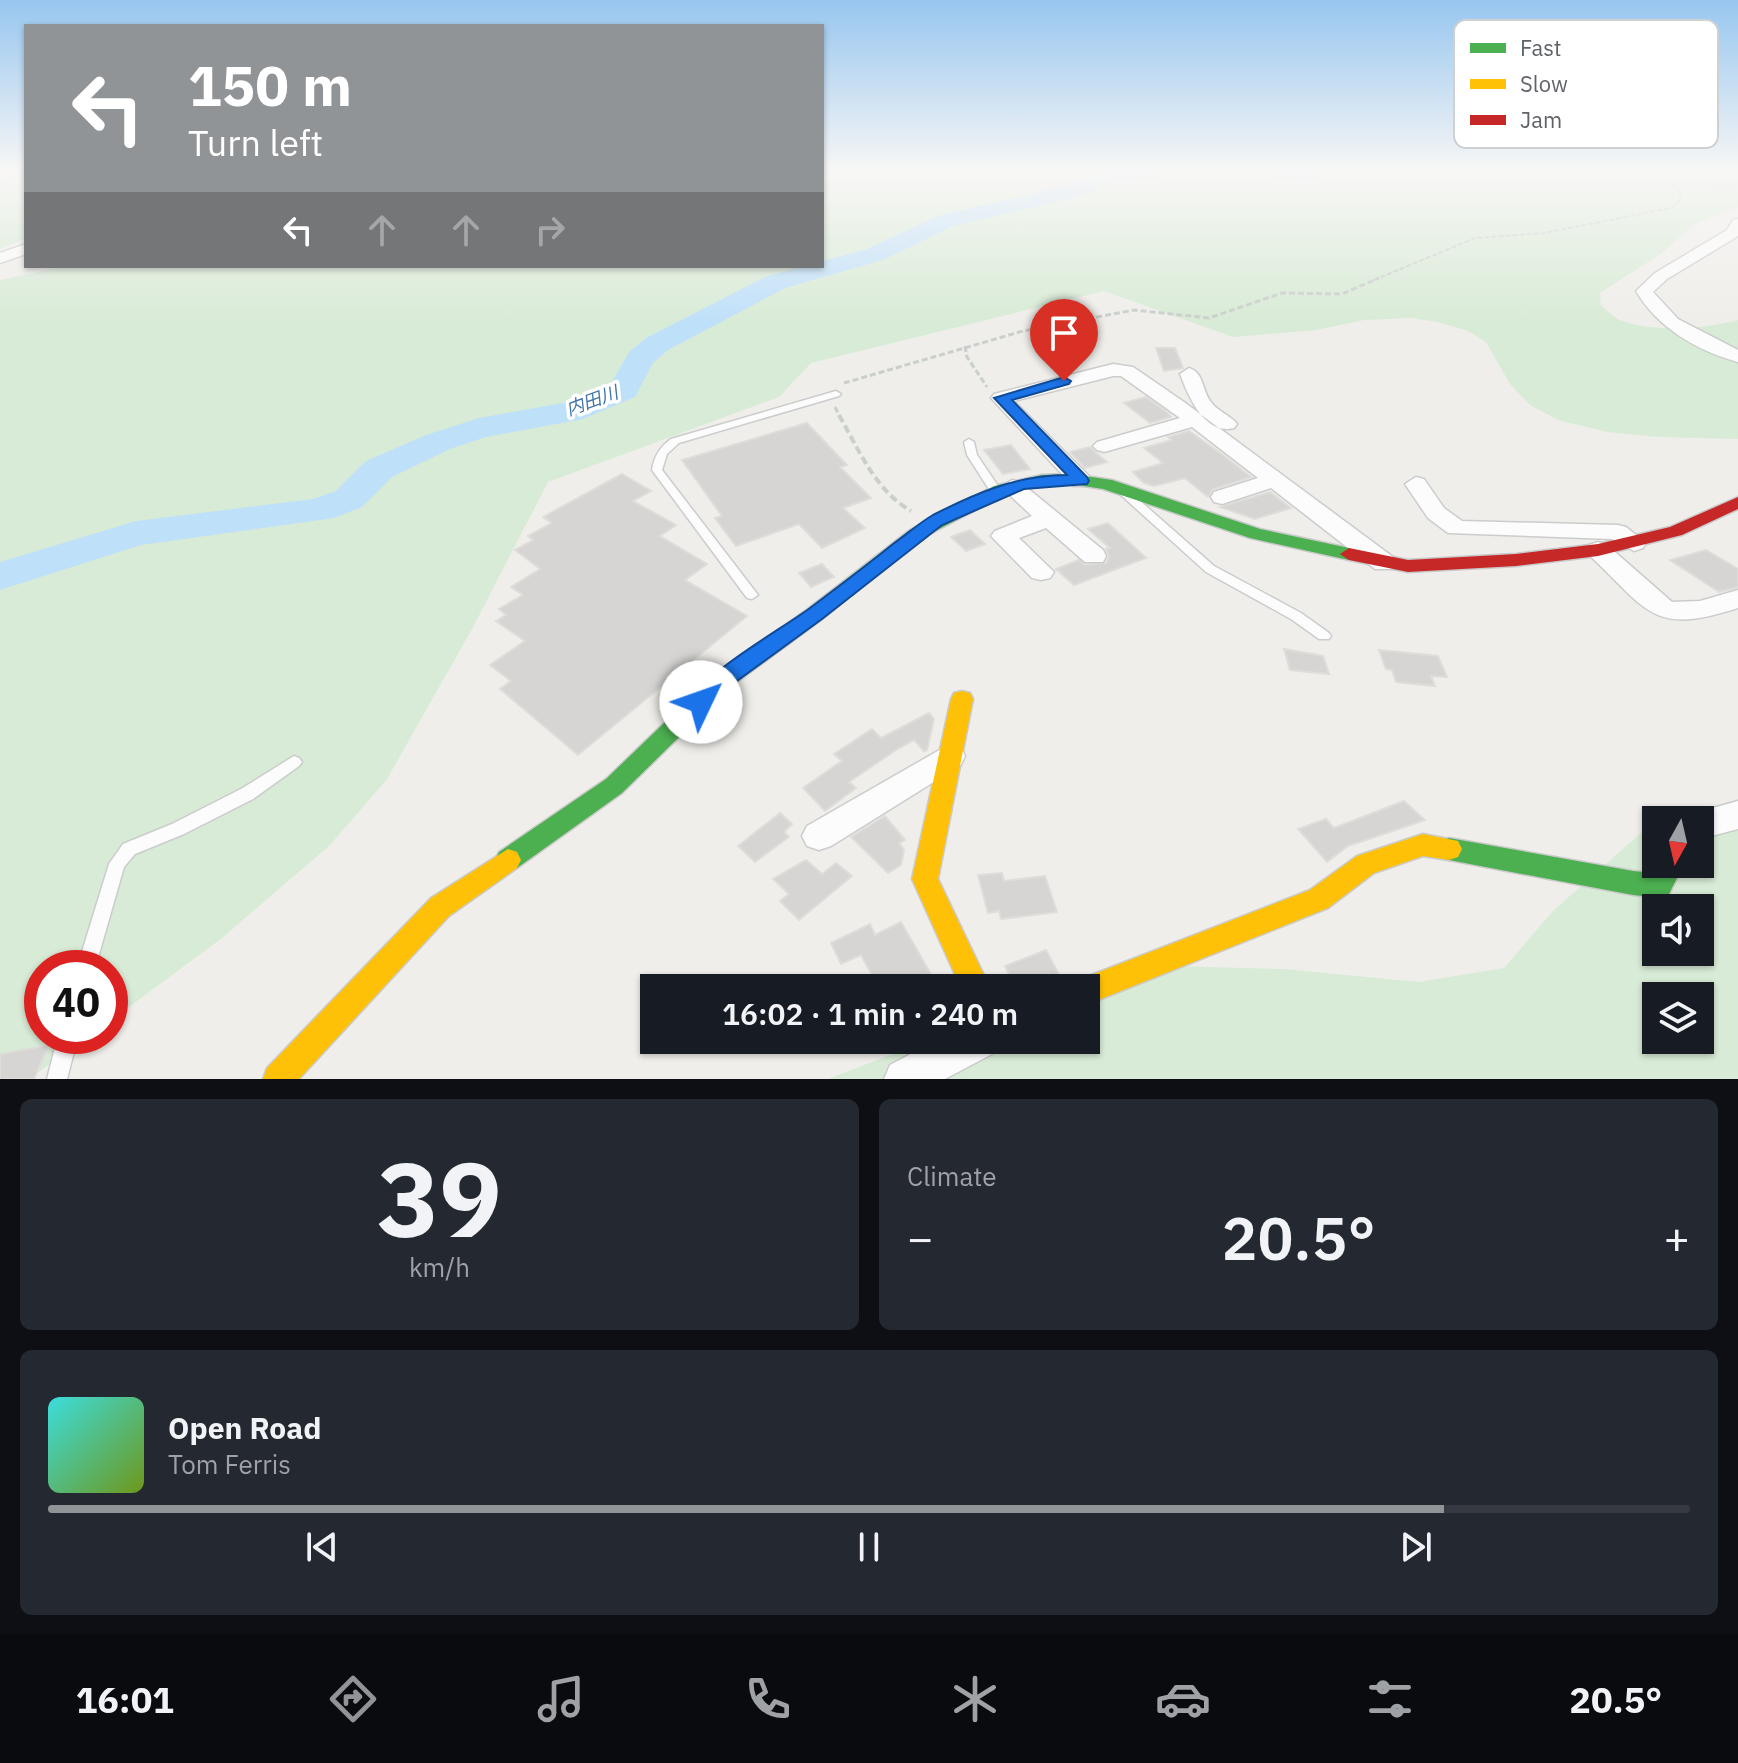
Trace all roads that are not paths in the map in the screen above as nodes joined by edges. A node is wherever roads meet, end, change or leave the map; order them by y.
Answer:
1 (1735, 233) edge
2 (24, 250) edge
3 (0, 258) edge
4 (1738, 356) edge
5 (1189, 374) dead end
6 (836, 394) road end
7 (1196, 420) junction
8 (969, 442) dead end
9 (1104, 446) dead end
10 (1275, 480) junction
11 (1081, 481) junction
12 (1416, 484) dead end
13 (1004, 489) junction
14 (1120, 489) junction
15 (1222, 497) dead end
16 (1738, 502) edge
17 (1049, 518) junction
18 (1634, 543) junction
19 (1598, 550) junction
20 (1094, 556) dead end
21 (1384, 563) junction
22 (1408, 566) junction
23 (1041, 572) dead end
24 (752, 595) dead end
25 (1738, 599) edge
26 (1324, 636) dead end
27 (962, 699) dead end
28 (950, 756) junction
29 (294, 762) dead end
30 (1738, 815) edge
31 (1714, 821) edge
32 (819, 836) dead end
33 (1664, 878) edge
34 (91, 950) edge
35 (969, 974) edge
36 (1100, 985) edge
37 (63, 1054) edge
38 (951, 1054) edge
39 (57, 1079) edge
40 (278, 1079) edge
41 (904, 1079) edge

1 - 4 street
2 - 3 street
5 - 22 street
6 - 24 lane
7 - 9 street
7 - 10 street
7 - 11 street
8 - 13 lane
10 - 15 street
10 - 21 street
11 - 13 street
11 - 14 street
12 - 18 street
13 - 17 street
13 - 40 street
14 - 21 street
14 - 26 lane
16 - 18 street
17 - 20 street
17 - 23 street
18 - 19 street
19 - 22 street
19 - 25 street
21 - 22 street
27 - 28 street
28 - 32 street
28 - 35 street
29 - 34 lane
30 - 31 street
33 - 36 street
37 - 39 lane
38 - 41 street

